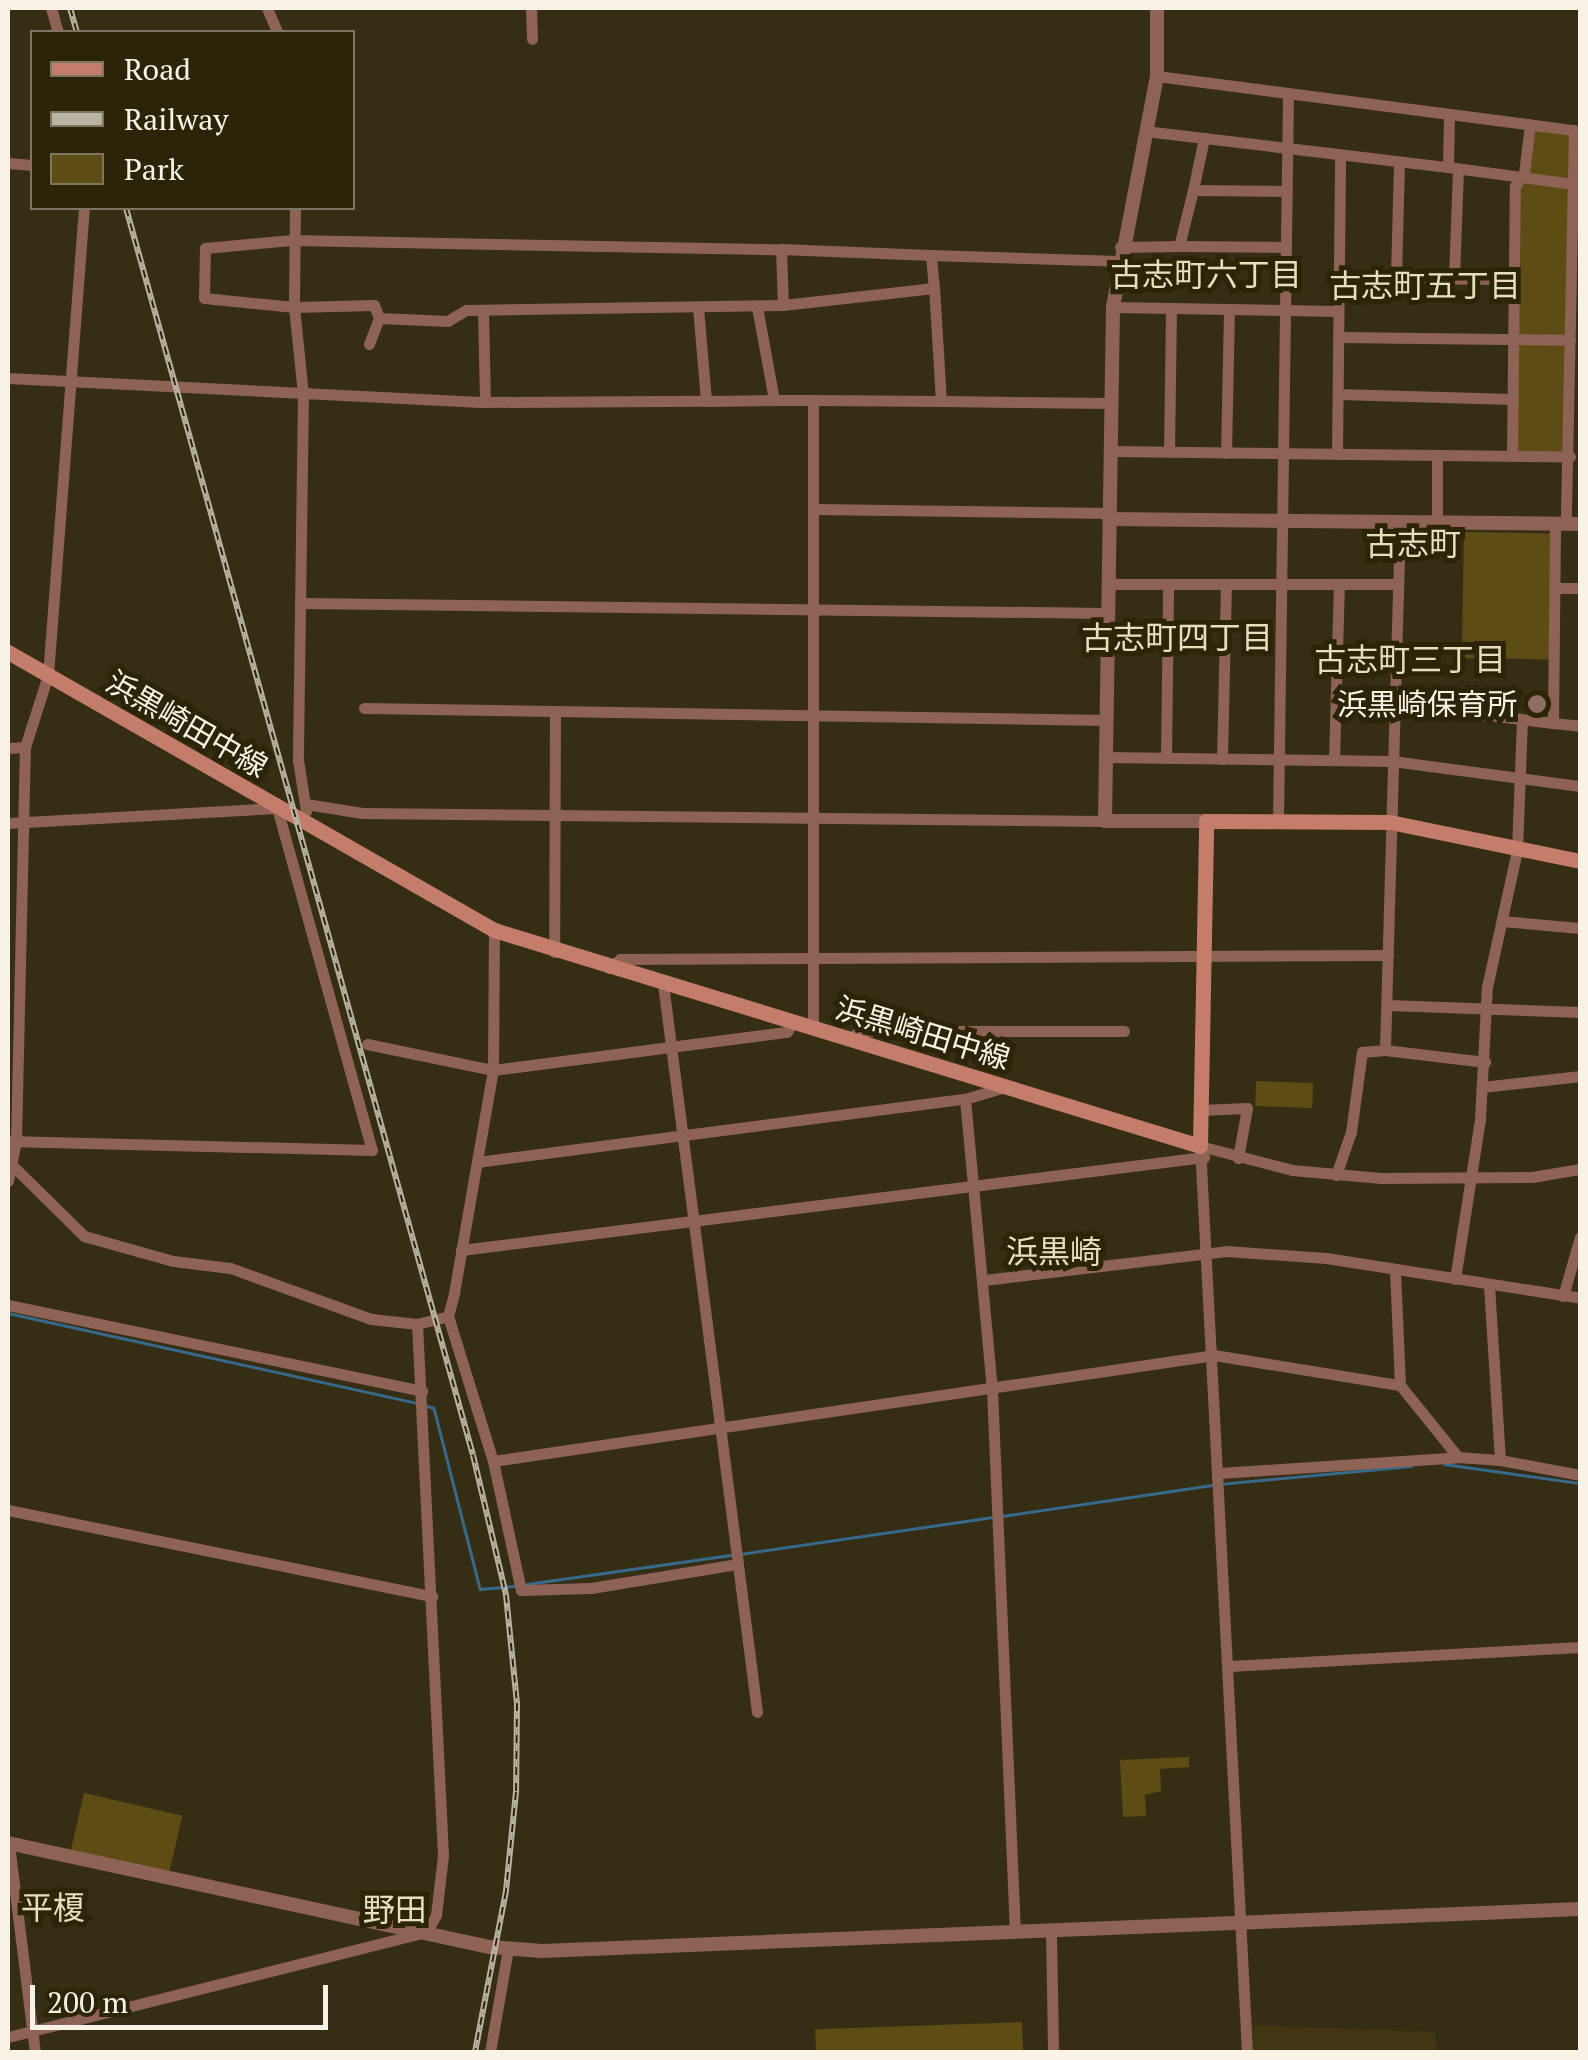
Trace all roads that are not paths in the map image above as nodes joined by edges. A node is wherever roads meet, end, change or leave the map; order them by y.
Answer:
1 (532, 8) edge
2 (1157, 8) edge
3 (532, 39) dead end
4 (1157, 76) junction
5 (1288, 94) junction
6 (1449, 115) junction
7 (1530, 124) junction
8 (1145, 131) junction
9 (1204, 138) junction
10 (1287, 149) junction
11 (1340, 155) junction
12 (1400, 162) junction
13 (1453, 168) junction
14 (1520, 179) junction
15 (1574, 184) junction
16 (1193, 190) junction
17 (1286, 192) junction
18 (84, 210) edge
19 (295, 210) edge
20 (292, 240) junction
21 (1180, 246) junction
22 (1286, 247) junction
23 (782, 249) junction
24 (1119, 254) junction
25 (931, 255) junction
26 (1339, 277) junction
27 (1396, 278) junction
28 (1454, 278) junction
29 (1514, 279) junction
30 (934, 288) junction
31 (783, 305) junction
32 (294, 307) junction
33 (698, 307) junction
34 (757, 307) junction
35 (1113, 308) junction
36 (1171, 308) junction
37 (1229, 309) junction
38 (1285, 310) junction
39 (1338, 311) junction
40 (483, 312) junction
41 (379, 318) junction
42 (1338, 336) junction
43 (1513, 339) junction
44 (1570, 340) junction
45 (370, 344) dead end
46 (8, 378) edge
47 (72, 383) junction
48 (302, 394) junction
49 (1338, 394) junction
50 (706, 400) junction
51 (774, 400) junction
52 (813, 400) junction
53 (1513, 400) junction
54 (941, 401) junction
55 (484, 402) junction
56 (1112, 404) junction
57 (1111, 452) junction
58 (1169, 452) junction
59 (1226, 453) junction
60 (1283, 453) junction
61 (1337, 454) junction
62 (1437, 455) junction
63 (1512, 456) junction
64 (1570, 457) junction
65 (815, 509) junction
66 (1110, 516) junction
67 (1282, 521) junction
68 (1400, 522) junction
69 (1438, 522) junction
70 (1567, 524) edge
71 (1108, 584) junction
72 (1168, 584) junction
73 (1226, 584) junction
74 (1281, 584) junction
75 (1339, 584) junction
76 (1398, 584) junction
77 (1557, 588) junction
78 (1580, 588) edge
79 (300, 604) junction
80 (816, 606) junction
81 (1108, 613) junction
82 (8, 652) edge
83 (48, 676) junction
84 (1394, 703) junction
85 (364, 708) dead end
86 (555, 711) junction
87 (818, 716) junction
88 (1106, 720) junction
89 (1522, 722) junction
90 (1553, 723) junction
91 (1580, 726) edge
92 (8, 748) edge
93 (25, 748) junction
94 (1106, 758) junction
95 (1166, 758) junction
96 (1222, 759) junction
97 (1279, 760) junction
98 (1334, 760) junction
99 (1392, 760) junction
100 (1519, 779) junction
101 (1580, 786) edge
102 (306, 804) junction
103 (277, 808) junction
104 (554, 814) junction
105 (816, 816) junction
106 (1105, 821) junction
107 (1206, 821) junction
108 (1278, 821) junction
109 (1390, 822) junction
110 (8, 823) edge
111 (22, 823) junction
112 (307, 825) junction
113 (1516, 850) junction
114 (1580, 860) edge
115 (1502, 920) junction
116 (1580, 928) edge
117 (494, 930) junction
118 (554, 952) junction
119 (1204, 954) junction
120 (1388, 955) junction
121 (814, 957) junction
122 (609, 968) junction
123 (663, 984) junction
124 (1388, 1005) junction
125 (1580, 1012) edge
126 (1489, 1014) junction
127 (793, 1022) junction
128 (813, 1028) junction
129 (1124, 1031) dead end
130 (849, 1039) junction
131 (367, 1044) dead end
132 (671, 1046) junction
133 (1385, 1050) junction
134 (1485, 1062) junction
135 (493, 1070) junction
136 (1580, 1076) edge
137 (1005, 1087) junction
138 (1482, 1088) junction
139 (965, 1099) junction
140 (1201, 1110) junction
141 (682, 1136) junction
142 (12, 1141) edge
143 (1202, 1152) junction
144 (1238, 1158) junction
145 (477, 1162) junction
146 (12, 1165) junction
147 (1580, 1168) edge
148 (1336, 1175) junction
149 (1470, 1179) junction
150 (8, 1180) edge
151 (974, 1186) junction
152 (694, 1222) junction
153 (1580, 1237) edge
154 (461, 1250) junction
155 (1209, 1252) junction
156 (1396, 1270) junction
157 (1454, 1279) junction
158 (984, 1280) junction
159 (1489, 1284) junction
160 (1563, 1296) junction
161 (1580, 1298) edge
162 (8, 1305) edge
163 (448, 1316) junction
164 (417, 1324) junction
165 (1214, 1355) junction
166 (1400, 1385) junction
167 (992, 1389) junction
168 (422, 1391) junction
169 (720, 1429) junction
170 (1458, 1457) junction
171 (1500, 1460) junction
172 (492, 1461) junction
173 (1220, 1472) junction
174 (1580, 1474) edge
175 (8, 1510) edge
176 (738, 1564) junction
177 (432, 1596) junction
178 (1580, 1647) edge
179 (1229, 1666) junction
180 (758, 1712) dead end
181 (8, 1844) edge
182 (12, 1904) edge
183 (1580, 1909) edge
184 (1243, 1924) junction
185 (426, 1932) junction
186 (1051, 1932) junction
187 (1015, 1933) junction
188 (508, 1949) junction
189 (34, 2031) junction
190 (8, 2037) edge
191 (35, 2052) edge
192 (490, 2052) edge
193 (1053, 2052) edge
194 (1247, 2052) edge

1 - 3 street
2 - 4 street
4 - 5 street
4 - 8 street
5 - 6 street
5 - 10 street
6 - 7 street
6 - 13 street
7 - 14 street
7 - 15 street
8 - 9 street
8 - 24 street
9 - 10 street
9 - 16 street
10 - 11 street
10 - 17 street
11 - 12 street
11 - 26 street
12 - 13 street
12 - 27 street
13 - 14 street
13 - 28 street
14 - 15 street
14 - 29 street
15 - 44 street
16 - 17 street
16 - 21 street
17 - 22 street
18 - 47 street
19 - 20 street
20 - 23 street
20 - 32 street
20 - 32 street
21 - 22 street
21 - 24 street
22 - 38 street
23 - 25 street
23 - 31 street
24 - 25 street
24 - 35 street
25 - 30 street
26 - 27 street
26 - 39 street
27 - 28 street
28 - 29 street
29 - 43 street
30 - 31 street
30 - 54 street
31 - 34 street
32 - 41 street
32 - 48 street
33 - 34 street
33 - 40 street
33 - 50 street
34 - 51 street
35 - 36 street
35 - 56 street
36 - 37 street
36 - 58 street
37 - 38 street
37 - 59 street
38 - 39 street
38 - 60 street
39 - 42 street
40 - 41 street
40 - 55 street
41 - 45 street
42 - 43 street
42 - 49 street
43 - 44 street
43 - 53 street
44 - 64 street
46 - 47 street
47 - 48 street
47 - 83 street
48 - 55 street
48 - 79 street
49 - 53 street
49 - 61 street
50 - 51 street
50 - 55 street
51 - 52 street
52 - 54 street
52 - 65 street
53 - 63 street
54 - 56 street
56 - 57 street
57 - 58 street
57 - 66 street
58 - 59 street
59 - 60 street
60 - 61 street
60 - 67 street
61 - 62 street
62 - 63 street
62 - 69 street
63 - 64 street
64 - 70 street
65 - 66 street
65 - 80 street
66 - 67 street
66 - 71 street
67 - 68 street
67 - 74 street
68 - 69 street
68 - 76 street
69 - 70 street
70 - 77 street
71 - 72 street
71 - 81 street
72 - 73 street
72 - 95 street
73 - 74 street
73 - 96 street
74 - 75 street
74 - 97 street
75 - 76 street
75 - 98 street
76 - 84 street
77 - 78 street
77 - 90 street
79 - 80 street
79 - 102 street
80 - 81 street
80 - 87 street
81 - 88 street
82 - 83 main road, 浜黒崎田中線
83 - 93 street
83 - 103 main road, 浜黒崎田中線
84 - 89 street
84 - 99 street
85 - 86 street
86 - 87 street
86 - 104 street
87 - 88 street
87 - 105 street
88 - 94 street
89 - 90 street
89 - 100 street
90 - 91 street
92 - 93 street
93 - 111 street
94 - 95 street
94 - 106 street
95 - 96 street
96 - 97 street
97 - 98 street
97 - 108 street
98 - 99 street
99 - 100 street
99 - 109 street
100 - 101 street
100 - 113 street
102 - 104 street
102 - 112 street
103 - 111 street
103 - 112 main road, 浜黒崎田中線
103 - 142 street
104 - 105 street
104 - 118 street
105 - 106 street
105 - 121 street
106 - 107 street
107 - 108 main road
107 - 119 main road
108 - 109 main road
109 - 113 main road
109 - 120 street
110 - 111 street
111 - 142 street
112 - 117 main road, 浜黒崎田中線
113 - 114 main road
113 - 115 street
115 - 116 street
115 - 126 street
117 - 118 main road, 浜黒崎田中線
117 - 135 street
118 - 122 main road, 浜黒崎田中線
119 - 120 street
119 - 121 street
119 - 140 main road
120 - 124 street
121 - 122 street
121 - 128 street
122 - 123 main road, 浜黒崎田中線
123 - 127 main road, 浜黒崎田中線
123 - 132 street
124 - 126 street
124 - 133 street
125 - 126 street
126 - 134 street
127 - 128 main road, 浜黒崎田中線
127 - 132 street
128 - 130 main road, 浜黒崎田中線
129 - 130 street
130 - 137 main road, 浜黒崎田中線
131 - 135 street
132 - 135 street
132 - 141 street
133 - 134 street
133 - 148 street
134 - 138 street
135 - 145 street
136 - 138 street
137 - 139 street
137 - 143 main road, 浜黒崎田中線
138 - 149 street
139 - 141 street
139 - 151 street
140 - 143 main road
140 - 144 street
141 - 145 street
141 - 152 street
142 - 146 street
143 - 144 street
143 - 151 street
143 - 155 street
144 - 148 street
145 - 154 street
146 - 150 street
146 - 164 street
147 - 149 street
148 - 149 street
149 - 157 street
151 - 152 street
151 - 158 street
152 - 154 street
152 - 169 street
153 - 160 street
154 - 163 street
155 - 156 street
155 - 158 street
155 - 165 street
156 - 157 street
156 - 166 street
157 - 159 street
158 - 167 street
159 - 160 street
159 - 171 street
160 - 161 street
162 - 168 street
163 - 164 street
163 - 172 street
164 - 168 street
165 - 166 street
165 - 167 street
165 - 173 street
166 - 170 street
167 - 169 street
167 - 187 street
168 - 177 street
169 - 172 street
169 - 176 street
170 - 171 street
170 - 173 street
171 - 174 street
172 - 176 street
173 - 179 street
175 - 177 street
176 - 180 street
177 - 185 street
178 - 179 street
179 - 184 street
181 - 182 street
181 - 185 street
182 - 189 street
183 - 184 street
184 - 186 street
184 - 194 street
185 - 188 street
185 - 189 street
186 - 187 street
186 - 193 street
187 - 188 street
188 - 192 street
189 - 190 street
189 - 191 street

